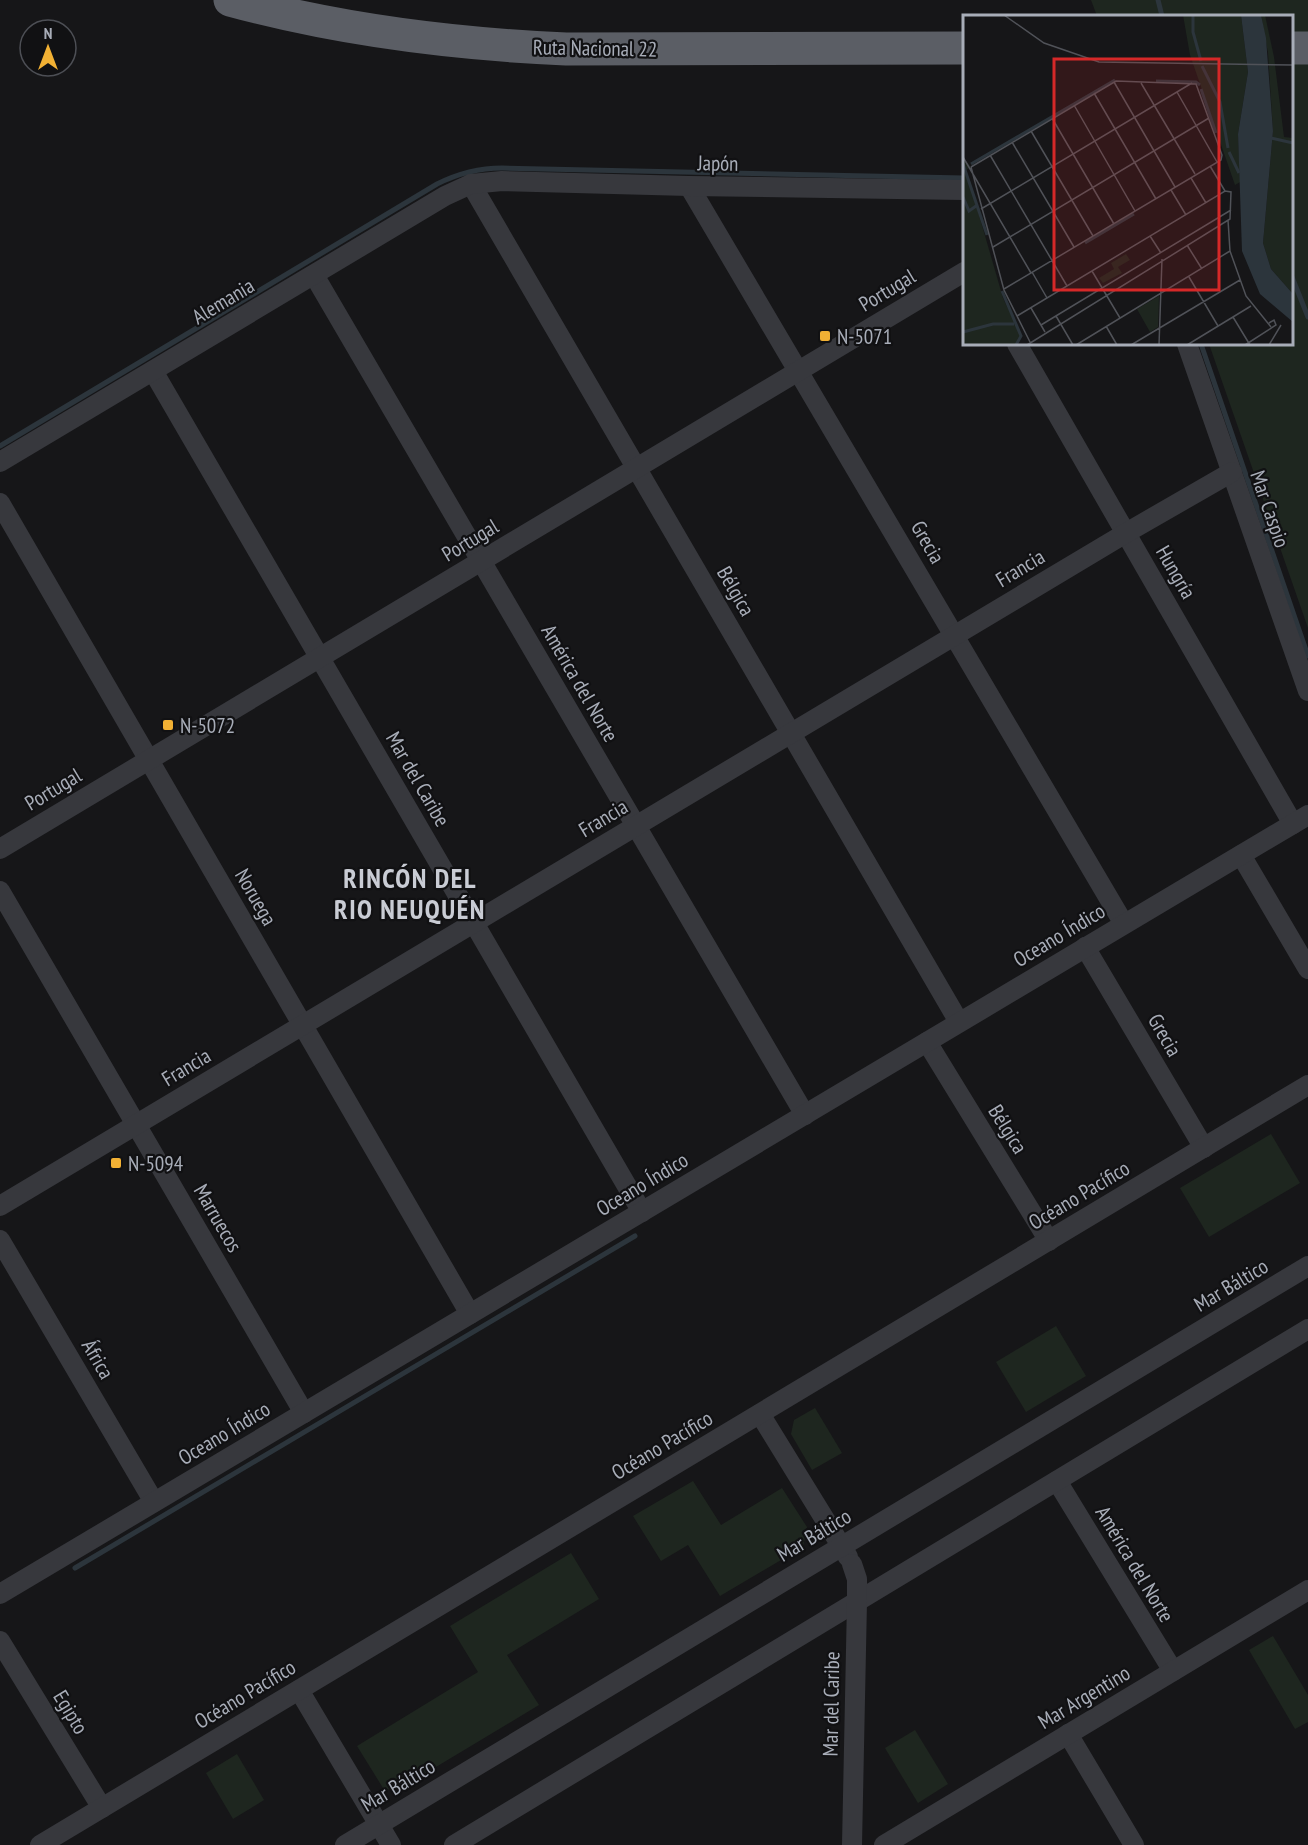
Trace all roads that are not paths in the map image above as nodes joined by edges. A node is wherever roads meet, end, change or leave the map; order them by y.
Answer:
1 (230, 0) edge
2 (963, 48) edge
3 (471, 184) junction
4 (690, 186) junction
5 (963, 190) edge
6 (963, 273) edge
7 (314, 275) junction
8 (1018, 345) edge
9 (1187, 345) edge
10 (153, 371) junction
11 (799, 371) junction
12 (0, 462) edge
13 (636, 468) junction
14 (1232, 472) junction
15 (0, 503) edge
16 (1126, 533) junction
17 (481, 561) junction
18 (955, 635) junction
19 (320, 658) junction
20 (1308, 691) edge
21 (791, 733) junction
22 (149, 760) junction
23 (1300, 819) edge
24 (636, 826) junction
25 (0, 849) edge
26 (1241, 855) junction
27 (0, 891) edge
28 (474, 923) junction
29 (1124, 924) junction
30 (1085, 947) junction
31 (1308, 969) edge
32 (959, 1022) junction
33 (303, 1025) junction
34 (927, 1042) junction
35 (1308, 1085) edge
36 (805, 1114) junction
37 (136, 1125) junction
38 (1203, 1148) junction
39 (0, 1206) edge
40 (642, 1212) junction
41 (0, 1240) edge
42 (1049, 1241) junction
43 (1308, 1266) edge
44 (470, 1314) junction
45 (1308, 1329) edge
46 (304, 1413) junction
47 (760, 1414) junction
48 (1057, 1481) junction
49 (154, 1502) junction
50 (842, 1546) junction
51 (852, 1564) junction
52 (886, 1584) junction
53 (1308, 1590) edge
54 (0, 1594) edge
55 (857, 1601) junction
56 (0, 1641) edge
57 (1173, 1671) junction
58 (299, 1690) junction
59 (1068, 1734) junction
60 (102, 1808) junction
61 (379, 1825) junction
62 (40, 1845) edge
63 (345, 1845) edge
64 (391, 1845) edge
65 (453, 1845) edge
66 (852, 1845) edge
67 (884, 1845) edge
68 (1134, 1845) edge

1 - 2 highway, Ruta Nacional 22
3 - 4 street, Japón
3 - 7 street, Alemania
3 - 13 street, Bélgica
4 - 5 street, Japón
4 - 11 street, Grecia
6 - 11 street, Portugal
7 - 10 street, Alemania
7 - 17 street, América del Norte
8 - 16 street, Hungría
9 - 14 street, Mar Caspio
10 - 12 street, Alemania
10 - 19 street, Mar del Caribe
11 - 13 street, Portugal
11 - 18 street, Grecia
13 - 17 street, Portugal
13 - 21 street, Bélgica
14 - 16 street, Francia
14 - 20 street, Mar Caspio
15 - 22 street, Noruega
16 - 18 street, Francia
16 - 23 street, Hungría
17 - 19 street, Portugal
17 - 24 street, América del Norte
18 - 21 street, Francia
18 - 29 street, Grecia
19 - 22 street, Portugal
19 - 28 street, Mar del Caribe
21 - 24 street, Francia
21 - 32 street, Bélgica
22 - 25 street, Portugal
22 - 33 street, Noruega
23 - 26 street, Oceano Índico
24 - 28 street, Francia
24 - 36 street, América del Norte
26 - 29 street, Oceano Índico
26 - 31 street
27 - 37 street, Marruecos
28 - 33 street, Francia
28 - 40 street, Mar del Caribe
29 - 30 street, Oceano Índico
30 - 32 street, Oceano Índico
30 - 38 street, Grecia
32 - 34 street, Oceano Índico
33 - 37 street, Francia
33 - 44 street, Noruega
34 - 36 street, Oceano Índico
34 - 42 street, Bélgica
35 - 38 street, Océano Pacífico
36 - 40 street, Oceano Índico
37 - 39 street, Francia
37 - 46 street, Marruecos
38 - 42 street, Océano Pacífico
40 - 44 street, Oceano Índico
41 - 49 street, África
42 - 47 street, Océano Pacífico
43 - 50 street, Mar Báltico
44 - 46 street, Oceano Índico
45 - 48 street
46 - 49 street, Oceano Índico
47 - 50 street, Mar del Caribe
47 - 58 street, Océano Pacífico
48 - 52 street
48 - 57 street, América del Norte
49 - 54 street, Oceano Índico
50 - 51 street, Mar del Caribe
50 - 61 street, Mar Báltico
51 - 52 street, Mar del Caribe
51 - 55 street, Mar del Caribe
52 - 55 street
53 - 57 street, Mar Argentino
55 - 65 street
55 - 66 street, Mar del Caribe
56 - 60 street, Egipto
57 - 59 street, Mar Argentino
58 - 60 street, Océano Pacífico
58 - 61 street
59 - 67 street, Mar Argentino
59 - 68 street
60 - 62 street, Océano Pacífico
61 - 63 street, Mar Báltico
61 - 64 street

